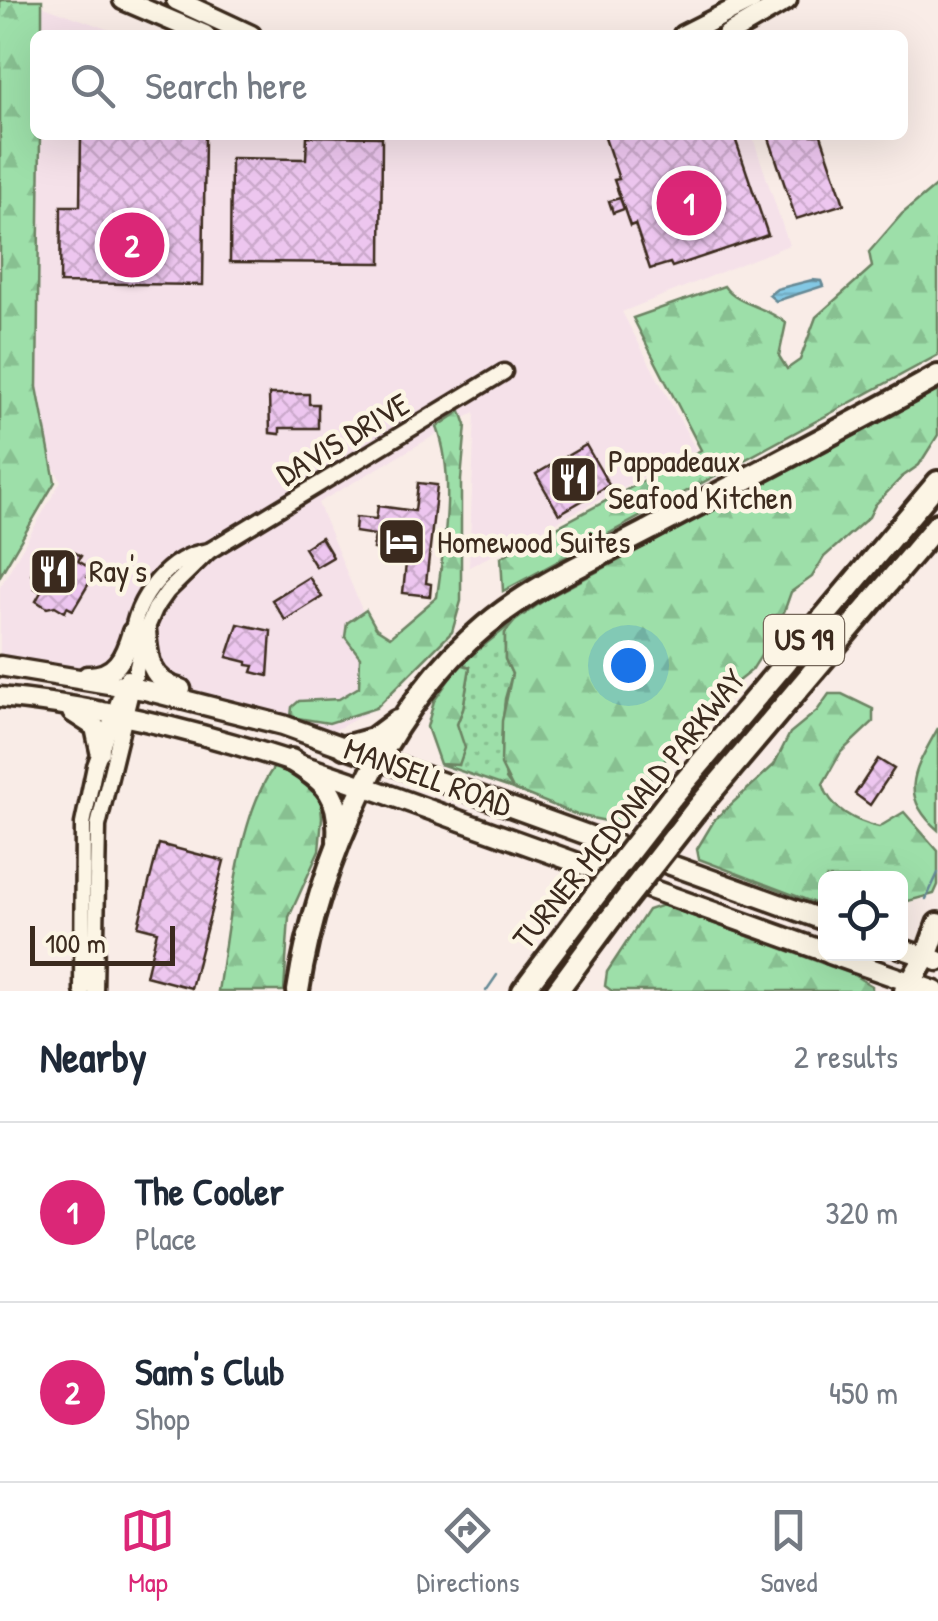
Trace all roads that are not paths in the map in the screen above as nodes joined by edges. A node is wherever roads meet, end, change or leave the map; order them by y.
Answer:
1 (123, 0) edge
2 (176, 0) edge
3 (752, 0) edge
4 (788, 0) edge
5 (193, 30) edge
6 (240, 30) edge
7 (693, 30) edge
8 (736, 30) edge
9 (504, 372) dead end
10 (938, 376) edge
11 (938, 482) edge
12 (938, 524) edge
13 (139, 631) junction
14 (0, 666) edge
15 (54, 674) junction
16 (129, 687) junction
17 (0, 697) edge
18 (48, 703) junction
19 (236, 712) junction
20 (405, 713) junction
21 (119, 715) junction
22 (344, 746) junction
23 (100, 750) junction
24 (378, 759) junction
25 (291, 760) junction
26 (364, 786) junction
27 (598, 838) junction
28 (520, 842) junction
29 (338, 852) junction
30 (818, 917) edge
31 (938, 924) edge
32 (818, 949) edge
33 (908, 951) edge
34 (932, 959) edge
35 (847, 961) edge
36 (908, 987) edge
37 (82, 991) edge
38 (95, 991) edge
39 (298, 991) edge
40 (523, 991) edge
41 (557, 991) edge
42 (936, 991) edge

1 - 5 main road
2 - 6 main road
3 - 7 main road
4 - 8 main road
9 - 13 street, DAVIS DRIVE
10 - 20 highway
11 - 40 highway, TURNER MCDONALD PARKWAY / US 19, bridge
12 - 41 highway, TURNER MCDONALD PARKWAY / US 19, bridge
13 - 15 main road
13 - 16 street, DAVIS DRIVE
13 - 19 main road
14 - 15 main road, MANSELL ROAD
15 - 16 main road, MANSELL ROAD
16 - 19 main road, MANSELL ROAD
16 - 21 street, DAVIS DRIVE
17 - 18 main road, MANSELL ROAD
18 - 21 main road, MANSELL ROAD
18 - 23 main road
19 - 22 main road, MANSELL ROAD
20 - 22 highway
20 - 24 highway
21 - 23 street
21 - 25 main road, MANSELL ROAD
21 - 38 street
22 - 24 main road, MANSELL ROAD
23 - 37 street
24 - 26 highway
24 - 27 main road, MANSELL ROAD
25 - 26 main road, MANSELL ROAD
25 - 29 highway
26 - 28 main road, MANSELL ROAD
26 - 29 highway
27 - 28 main road
27 - 30 main road, MANSELL ROAD
28 - 32 main road, MANSELL ROAD
29 - 39 highway
31 - 34 highway
33 - 34 main road
34 - 36 highway
35 - 36 main road, MANSELL ROAD
36 - 42 main road, MANSELL ROAD

